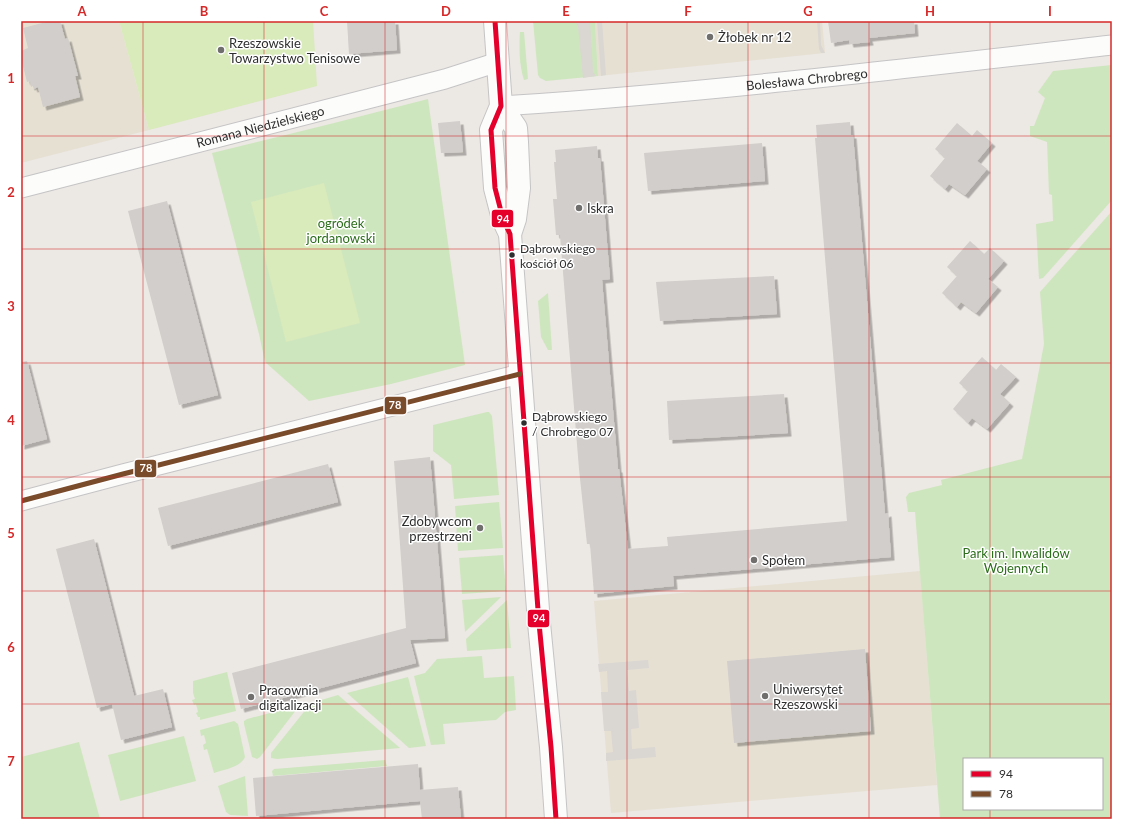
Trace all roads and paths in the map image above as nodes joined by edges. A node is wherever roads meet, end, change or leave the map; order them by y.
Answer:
1 (495, 21) edge
2 (1112, 45) edge
3 (498, 62) junction
4 (501, 106) junction
5 (21, 188) edge
6 (520, 374) junction
7 (21, 501) edge
8 (556, 819) edge

1 - 3 main road
2 - 4 street, Bolesława Chrobrego
3 - 4 main road
3 - 5 street, Romana Niedzielskiego
4 - 6 main road
6 - 7 street
6 - 8 main road

